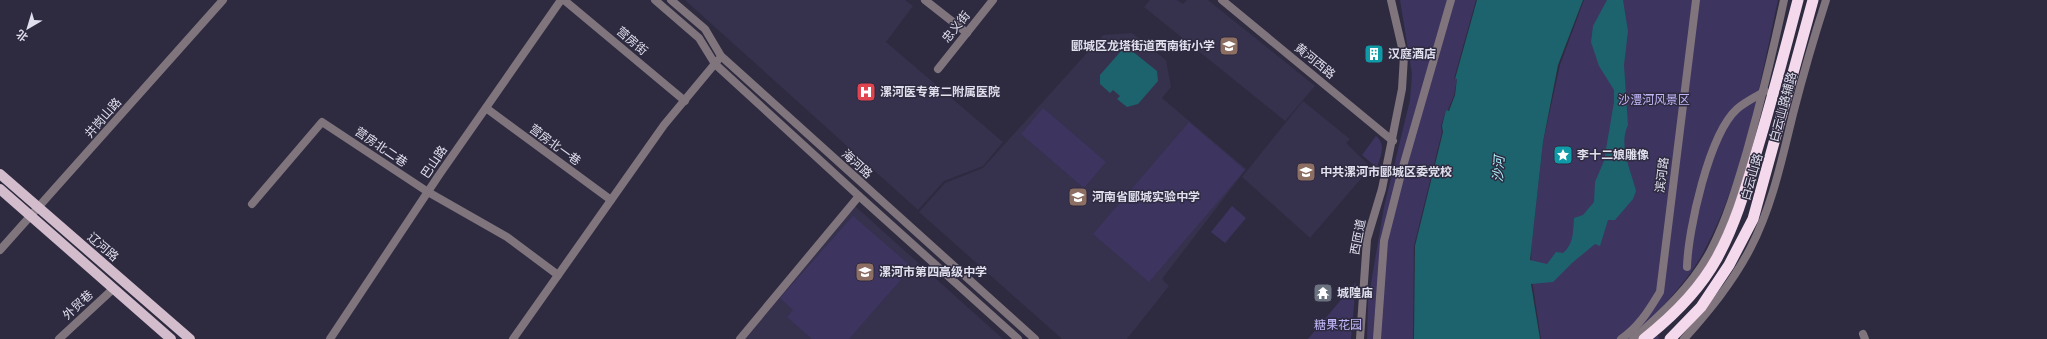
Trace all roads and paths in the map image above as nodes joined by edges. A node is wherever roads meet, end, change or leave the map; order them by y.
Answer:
1 (223, 0) edge
2 (561, 0) edge
3 (564, 0) edge
4 (655, 0) edge
5 (671, 0) edge
6 (925, 0) edge
7 (993, 0) edge
8 (1222, 0) edge
9 (1391, 0) edge
10 (1451, 0) edge
11 (1696, 0) edge
12 (1784, 0) edge
13 (1798, 0) edge
14 (1813, 0) edge
15 (1826, 0) edge
16 (966, 33) junction
17 (721, 56) junction
18 (715, 64) junction
19 (938, 69) dead end
20 (1776, 84) junction
21 (1764, 92) junction
22 (685, 101) junction
23 (486, 108) junction
24 (1393, 141) junction
25 (0, 174) edge
26 (0, 189) edge
27 (428, 192) junction
28 (859, 196) junction
29 (611, 200) junction
30 (252, 204) dead end
31 (38, 209) junction
32 (31, 217) junction
33 (0, 250) edge
34 (1687, 268) dead end
35 (558, 275) junction
36 (113, 289) junction
37 (1656, 325) junction
38 (60, 339) edge
39 (171, 339) edge
40 (190, 339) edge
41 (330, 339) edge
42 (513, 339) edge
43 (740, 339) edge
44 (1018, 339) edge
45 (1035, 339) edge
46 (1360, 339) edge
47 (1377, 339) edge
48 (1621, 339) edge
49 (1633, 339) edge
50 (1644, 339) edge
51 (1670, 339) edge
52 (1684, 339) edge

1 - 31 street, 井岗山路
2 - 23 street, 巴山路
3 - 22 street, 营房街
4 - 18 street, 海河路
5 - 17 street, 海河路
6 - 16 street
7 - 16 street, 忠义街
8 - 24 street, 黄河西路
9 - 24 street, 西匝道
10 - 47 street
11 - 48 street, 滨河路
12 - 21 street, 白云山路辅路
13 - 20 highway, 白云山路
14 - 51 highway, 白云山路
15 - 52 street, 白云山路辅路
16 - 19 street, 忠义街
17 - 18 street
17 - 45 street, 海河路
18 - 22 street
18 - 28 street, 海河路
20 - 21 street
20 - 37 highway, 白云山路
21 - 34 street
21 - 37 street, 白云山路辅路
22 - 29 street
23 - 27 street, 巴山路
23 - 29 street, 营房北一巷
24 - 46 street, 西匝道
25 - 31 main road, 辽河路
26 - 32 main road, 辽河路
27 - 30 street, 营房北二巷
27 - 35 street, 营房北二巷
27 - 41 street, 巴山路
28 - 43 street
28 - 44 street, 海河路
29 - 35 street
31 - 32 street, 井岗山路
31 - 40 main road, 辽河路
32 - 33 street, 井岗山路
32 - 36 main road, 辽河路
35 - 42 street
36 - 38 street, 外贸巷
36 - 39 main road, 辽河路
37 - 49 street, 白云山路辅路
37 - 50 highway, 白云山路

